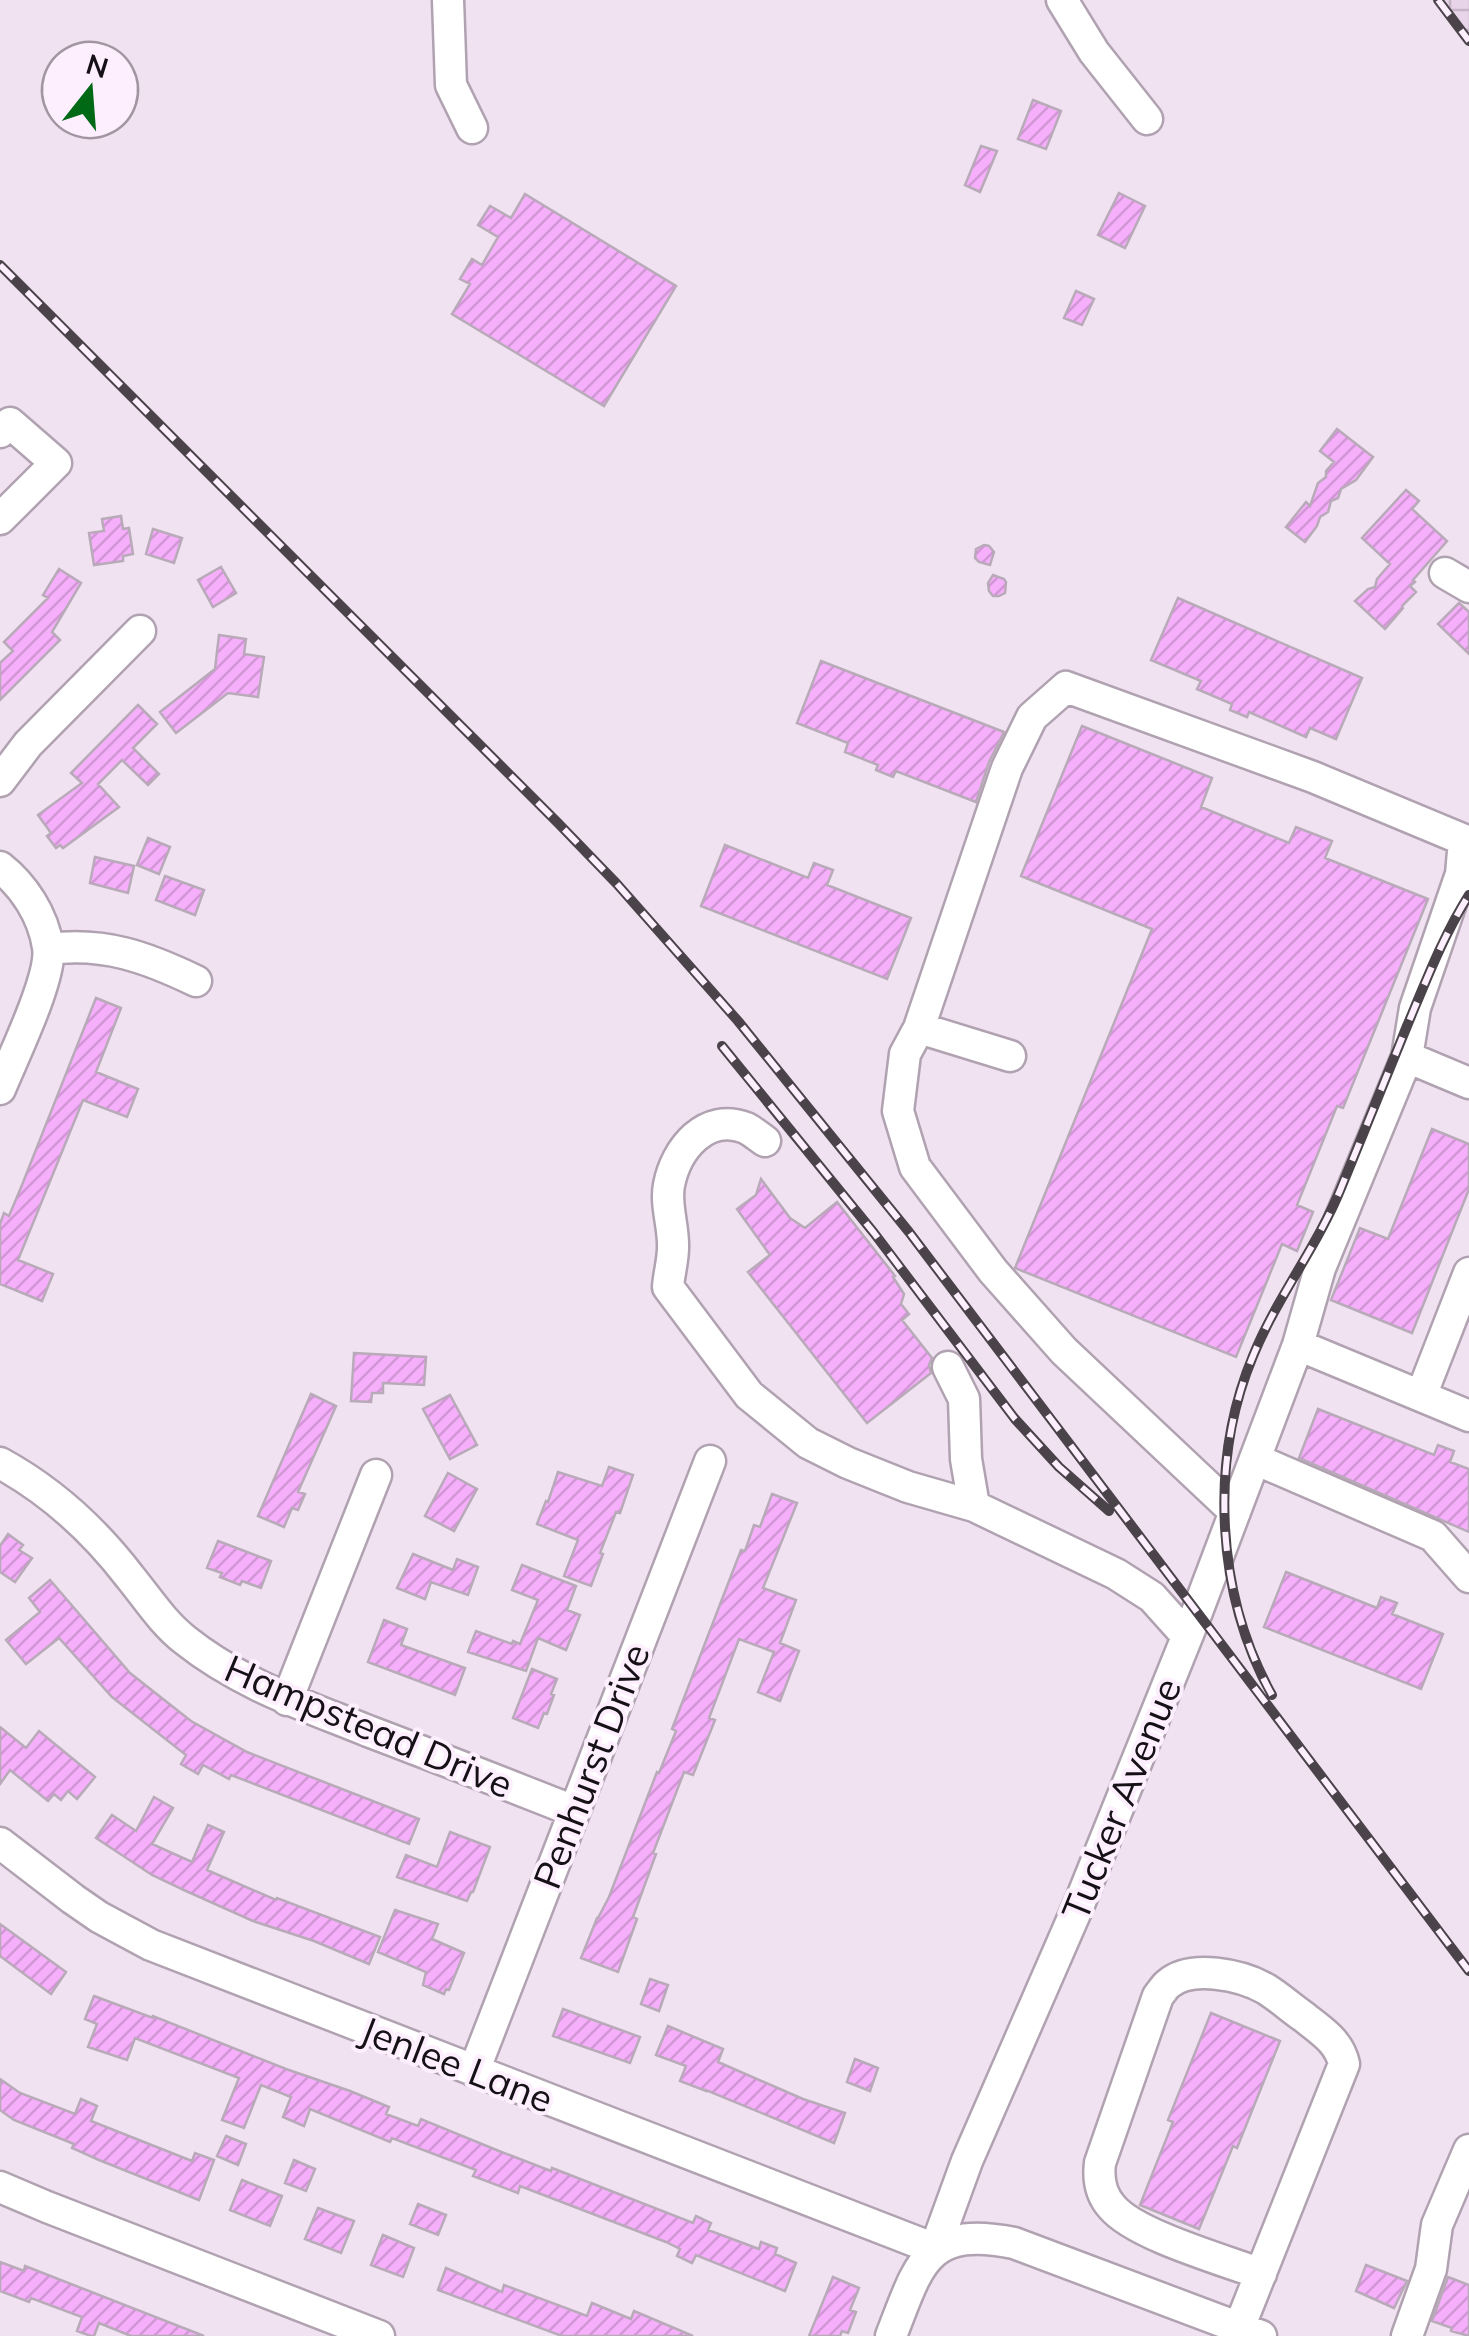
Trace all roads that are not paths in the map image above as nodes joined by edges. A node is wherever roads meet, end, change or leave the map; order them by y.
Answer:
1 (448, 0) edge
2 (1062, 0) edge
3 (1147, 120) dead end
4 (472, 128) dead end
5 (0, 432) edge
6 (0, 519) edge
7 (140, 631) dead end
8 (0, 781) edge
9 (0, 867) edge
10 (49, 949) junction
11 (196, 982) dead end
12 (919, 1028) junction
13 (1010, 1056) dead end
14 (1407, 1057) junction
15 (1469, 1084) edge
16 (0, 1088) edge
17 (765, 1141) dead end
18 (1469, 1273) edge
19 (1298, 1345) junction
20 (948, 1366) dead end
21 (1421, 1396) junction
22 (1469, 1416) edge
23 (1255, 1459) junction
24 (710, 1461) dead end
25 (0, 1464) edge
26 (376, 1475) dead end
27 (974, 1506) junction
28 (1235, 1512) junction
29 (1469, 1577) edge
30 (1187, 1636) junction
31 (287, 1700) junction
32 (574, 1811) junction
33 (0, 1843) edge
34 (474, 2071) junction
35 (1469, 2150) edge
36 (0, 2187) edge
37 (934, 2249) junction
38 (1261, 2274) junction
39 (1250, 2332) edge
40 (379, 2336) edge
41 (891, 2336) edge
42 (1407, 2336) edge

1 - 4 street
2 - 3 street
5 - 6 street
7 - 8 street
9 - 10 street
10 - 11 street
10 - 16 street
12 - 13 street
12 - 14 street, Tucker Avenue
12 - 28 street
14 - 15 street
14 - 19 street, Tucker Avenue
17 - 27 street
18 - 21 street
19 - 21 street
19 - 23 street, Tucker Avenue
20 - 27 street
21 - 22 street
23 - 28 street, Tucker Avenue
23 - 29 street
24 - 32 street, Penhurst Drive
25 - 31 street, Hampstead Drive
26 - 31 street
27 - 30 street
28 - 30 street, Tucker Avenue
30 - 37 street, Tucker Avenue
31 - 32 street, Hampstead Drive
32 - 34 street, Penhurst Drive
33 - 34 street, Jenlee Lane
34 - 37 street, Jenlee Lane
35 - 42 street
36 - 40 street
37 - 39 street
37 - 41 street, Tucker Avenue
38 - 38 street
38 - 39 street

